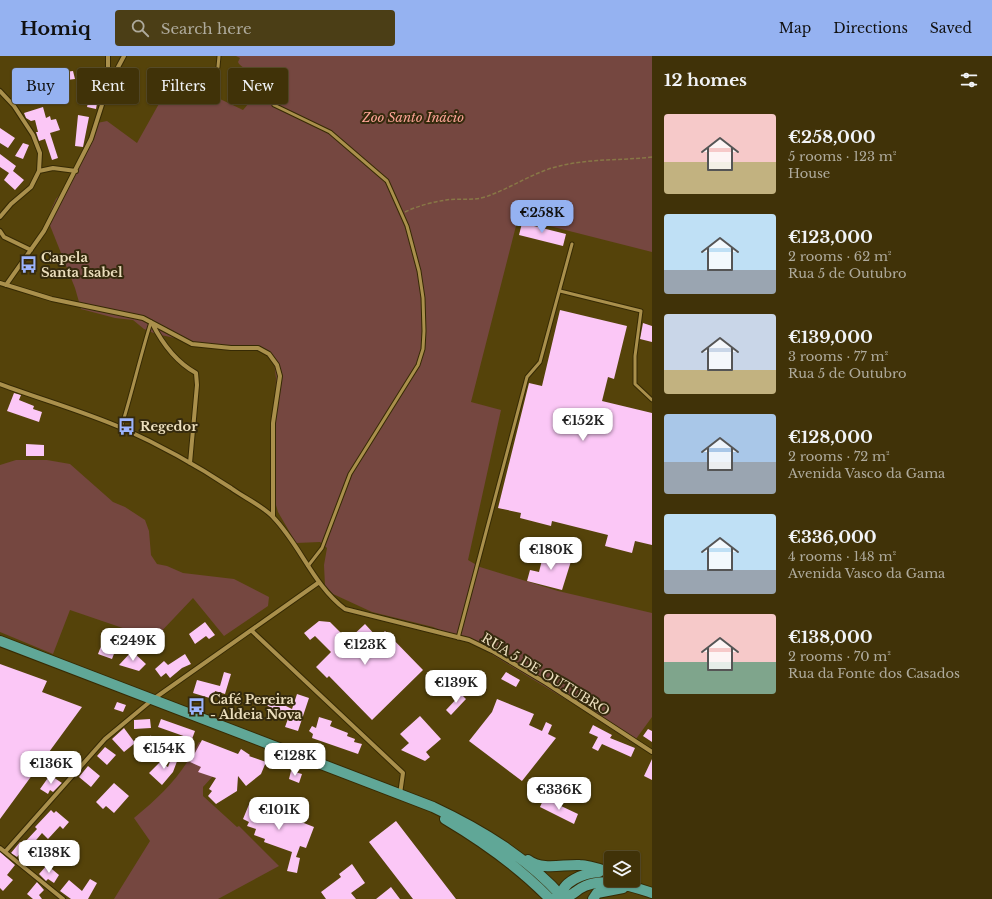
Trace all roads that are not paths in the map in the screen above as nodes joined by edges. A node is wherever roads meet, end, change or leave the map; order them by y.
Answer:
1 (108, 56) edge
2 (124, 56) edge
3 (219, 56) edge
4 (218, 67) dead end
5 (108, 68) edge
6 (118, 68) edge
7 (0, 91) edge
8 (102, 104) edge
9 (274, 105) dead end
10 (39, 171) junction
11 (76, 171) junction
12 (0, 217) edge
13 (0, 231) edge
14 (572, 244) dead end
15 (31, 250) junction
16 (0, 283) edge
17 (6, 285) junction
18 (560, 292) junction
19 (151, 322) junction
20 (0, 384) edge
21 (652, 400) edge
22 (121, 428) junction
23 (190, 463) junction
24 (273, 516) junction
25 (308, 566) junction
26 (318, 582) junction
27 (252, 631) junction
28 (458, 638) junction
29 (0, 641) edge
30 (152, 700) junction
31 (652, 752) edge
32 (400, 795) junction
33 (424, 804) junction
34 (457, 818) junction
35 (0, 848) edge
36 (5, 852) junction
37 (519, 871) junction
38 (604, 871) edge
39 (604, 872) edge
40 (604, 881) edge
41 (640, 885) edge
42 (617, 887) edge
43 (639, 887) edge
44 (652, 888) edge
45 (652, 893) edge
46 (562, 898) edge
47 (63, 899) edge
48 (550, 899) edge
49 (594, 899) edge

1 - 5 street
2 - 6 street
3 - 4 lane
7 - 10 street
8 - 11 street
9 - 25 lane
10 - 11 street
10 - 12 street
11 - 15 street
13 - 15 street
14 - 18 lane
15 - 17 street
16 - 17 street
17 - 19 street
18 - 21 lane
18 - 28 lane
19 - 22 lane
19 - 23 street
19 - 24 street
20 - 22 street, RUA 5 DE OUTUBRO
22 - 23 street, RUA 5 DE OUTUBRO
23 - 24 street, RUA 5 DE OUTUBRO
24 - 25 street, RUA 5 DE OUTUBRO
25 - 26 street, RUA 5 DE OUTUBRO
26 - 27 street
26 - 28 street, RUA 5 DE OUTUBRO
27 - 30 street
27 - 32 street
28 - 31 street, RUA 5 DE OUTUBRO
29 - 30 main road
30 - 32 main road
30 - 36 street
32 - 33 main road
33 - 34 main road
33 - 37 main road
34 - 38 main road
34 - 46 main road
35 - 36 street
36 - 47 street
37 - 46 main road
37 - 48 main road
39 - 46 main road
40 - 46 main road
41 - 44 main road
42 - 49 main road
43 - 45 main road

